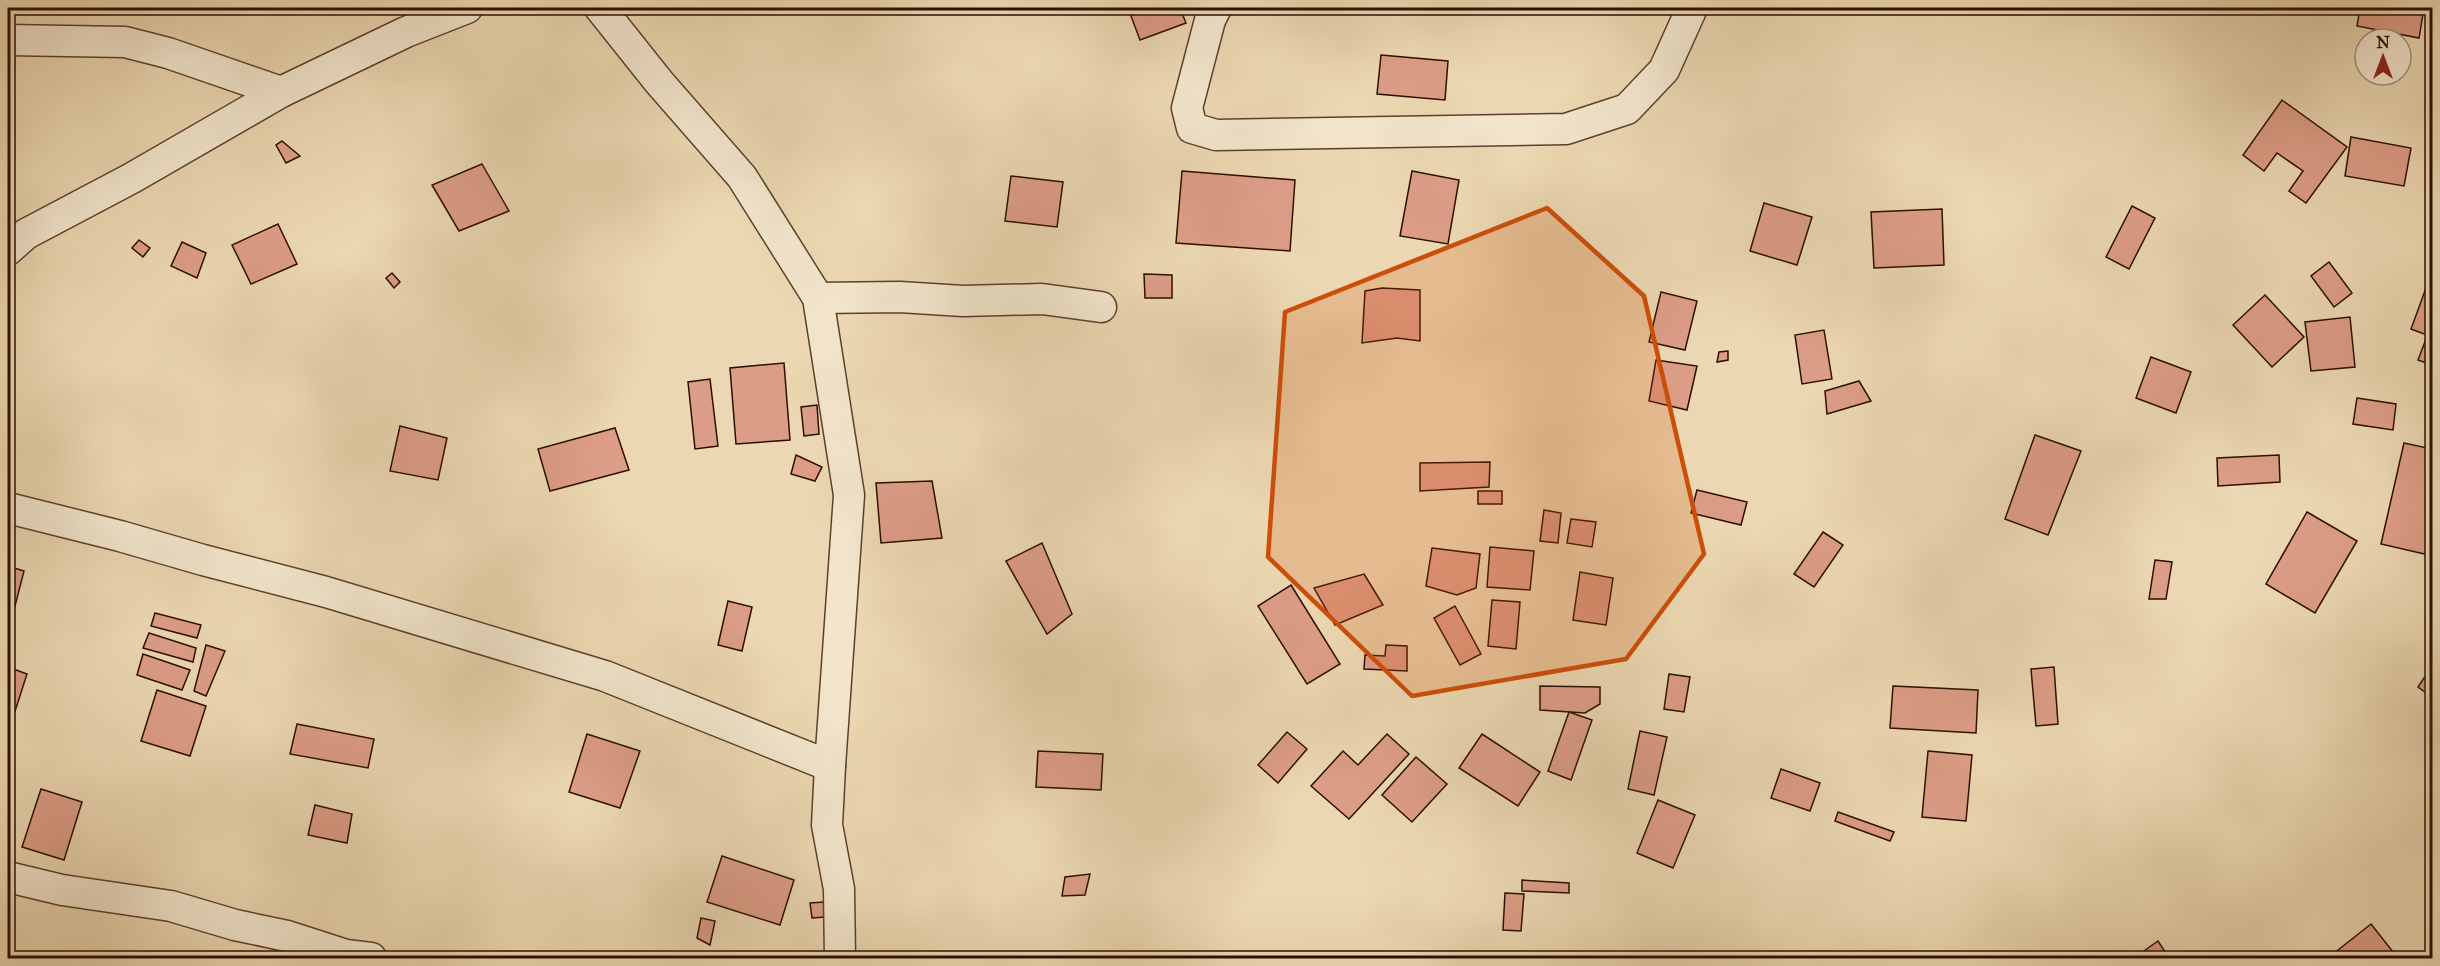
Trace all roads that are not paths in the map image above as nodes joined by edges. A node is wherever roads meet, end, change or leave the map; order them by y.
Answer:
1 (467, 8) edge
2 (600, 8) edge
3 (1216, 8) edge
4 (1692, 8) edge
5 (8, 40) edge
6 (281, 92) junction
7 (8, 250) edge
8 (818, 298) junction
9 (1101, 306) dead end
10 (8, 508) edge
11 (830, 766) junction
12 (8, 877) edge
13 (371, 958) edge
14 (840, 958) edge

1 - 6 street
2 - 8 street
3 - 4 street
5 - 6 street
6 - 7 street
8 - 9 street
8 - 11 street
10 - 11 street
11 - 14 street
12 - 13 street

